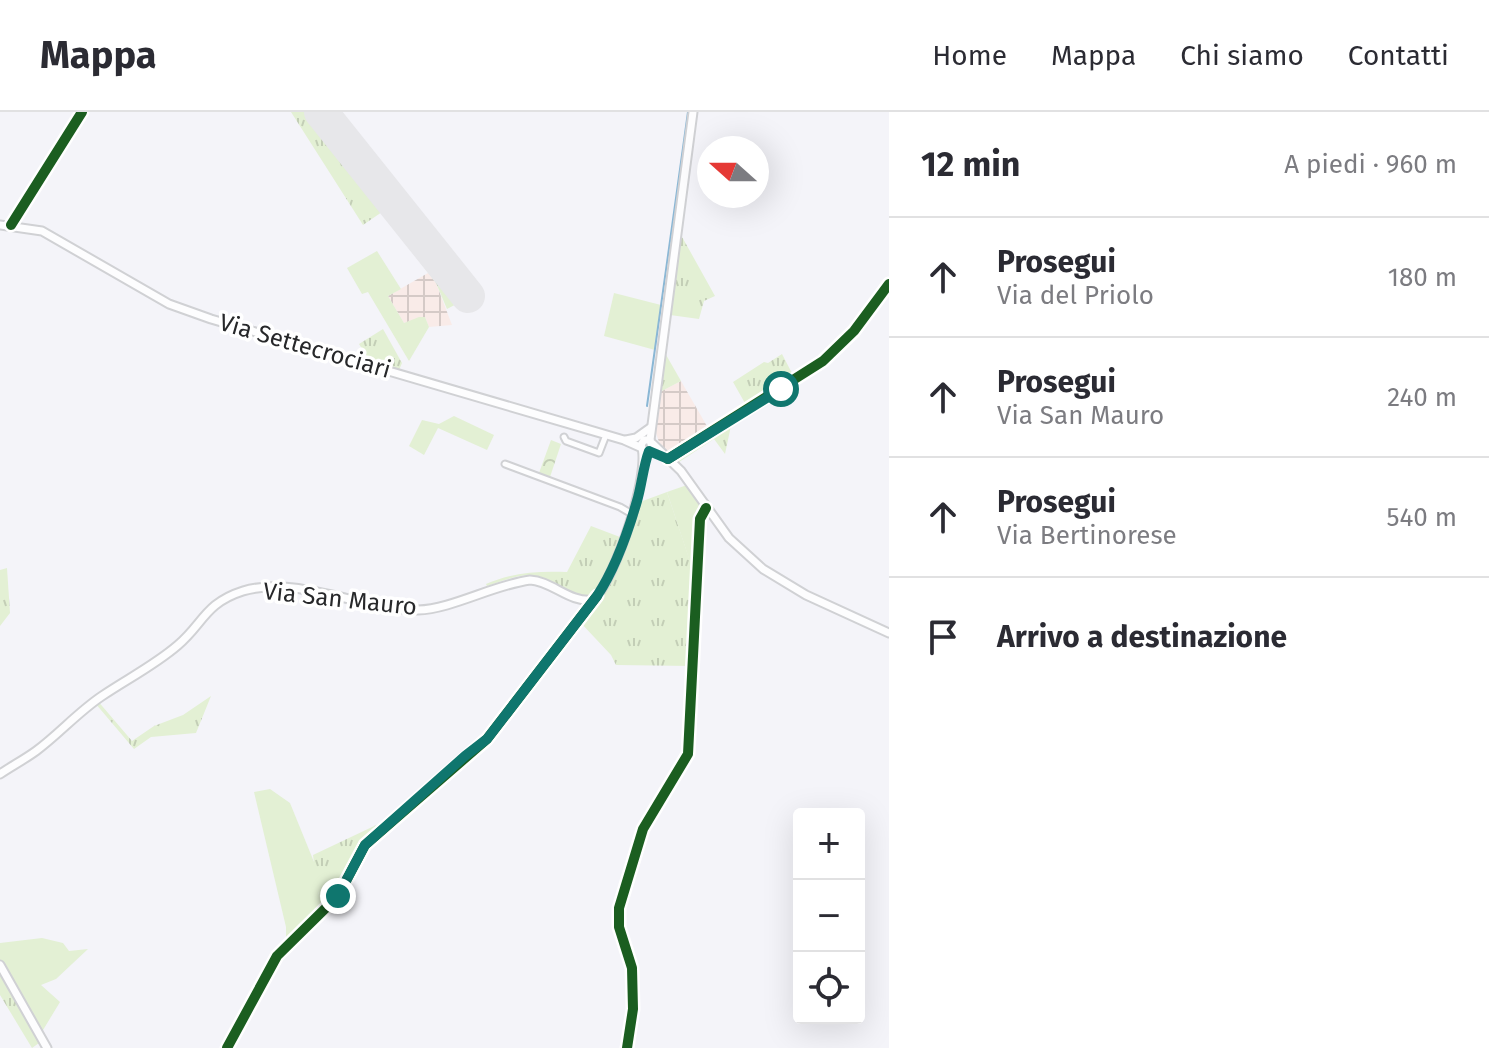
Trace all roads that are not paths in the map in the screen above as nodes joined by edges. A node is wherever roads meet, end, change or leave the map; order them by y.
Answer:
1 (82, 112) edge
2 (693, 112) edge
3 (0, 225) edge
4 (11, 225) junction
5 (889, 284) edge
6 (650, 428) junction
7 (606, 435) junction
8 (564, 437) dead end
9 (624, 440) junction
10 (647, 446) junction
11 (666, 457) junction
12 (505, 464) dead end
13 (706, 508) junction
14 (627, 510) junction
15 (597, 596) junction
16 (889, 633) edge
17 (0, 774) edge
18 (0, 965) edge
19 (47, 1048) edge
20 (227, 1048) edge
21 (627, 1048) edge

1 - 4 street
2 - 6 main road
3 - 4 main road, Via Settecrociari
4 - 7 main road, Via Settecrociari
5 - 11 street
6 - 9 main road
6 - 10 main road
7 - 8 street
7 - 9 main road, Via Settecrociari
9 - 10 main road, Via Settecrociari
10 - 11 main road, Via Settecrociari
10 - 14 main road
11 - 13 main road, Via Settecrociari
12 - 14 street
13 - 16 main road, Via Settecrociari
13 - 21 street
14 - 15 main road
15 - 17 main road, Via San Mauro
15 - 20 street
18 - 19 main road

